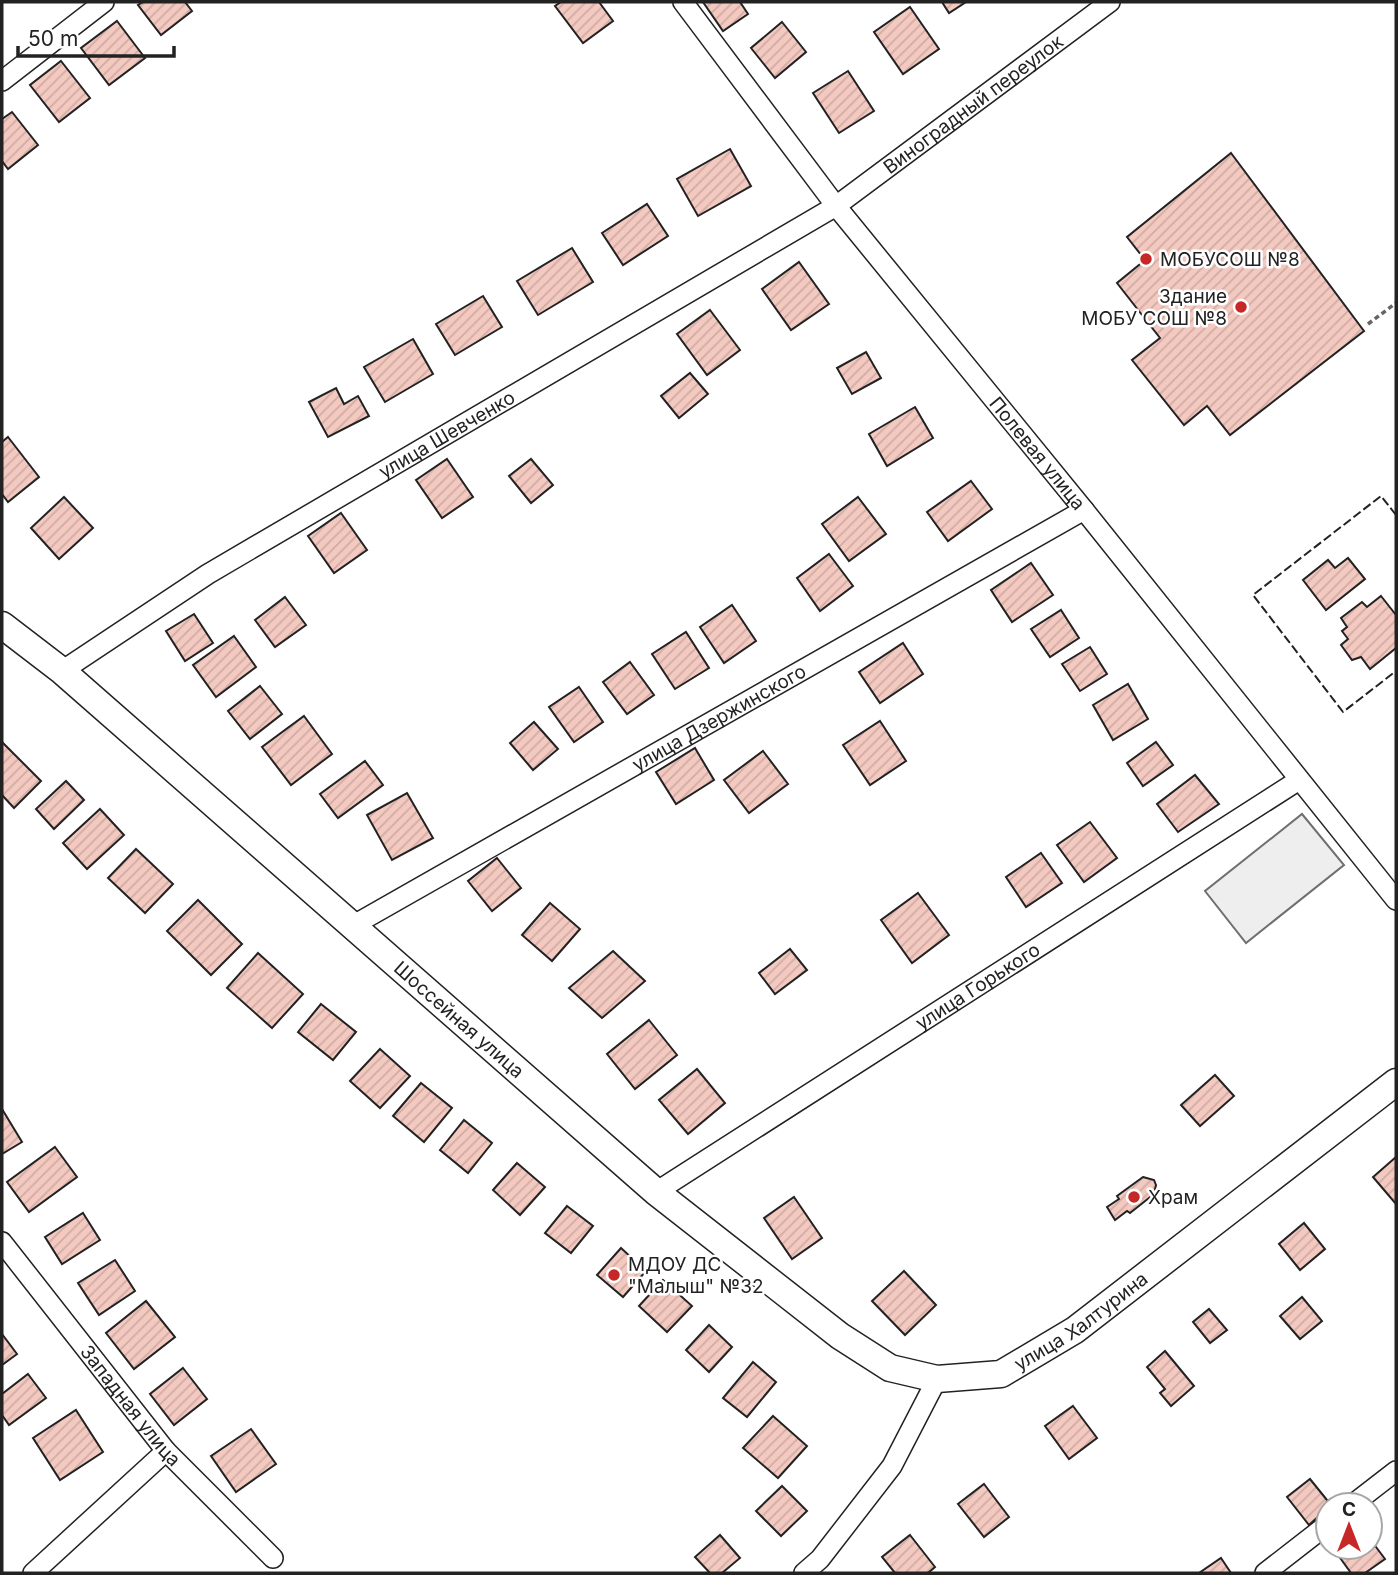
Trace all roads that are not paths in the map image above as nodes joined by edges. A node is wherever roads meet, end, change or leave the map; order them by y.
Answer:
1 (104, 2) edge
2 (683, 2) edge
3 (1110, 2) edge
4 (2, 81) edge
5 (835, 206) junction
6 (1084, 510) junction
7 (2, 625) edge
8 (62, 671) junction
9 (1299, 780) junction
10 (1396, 900) edge
11 (352, 926) junction
12 (1396, 1082) edge
13 (656, 1192) junction
14 (2, 1242) edge
15 (937, 1379) junction
16 (166, 1451) junction
17 (1396, 1471) edge
18 (1370, 1491) edge
19 (1314, 1535) edge
20 (272, 1558) dead end
21 (33, 1573) edge
22 (804, 1573) edge
23 (1265, 1573) edge

1 - 4 street
2 - 5 street, Полевая улица
3 - 5 street, Виноградный переулок
5 - 6 street, Полевая улица
5 - 8 street, улица Шевченко
6 - 9 street, Полевая улица
6 - 11 street, улица Дзержинского
7 - 8 main road, Шоссейная улица
8 - 11 main road, Шоссейная улица
9 - 10 street, Полевая улица
9 - 13 street, улица Горького
11 - 13 main road, Шоссейная улица
12 - 15 main road, улица Халтурина
13 - 15 main road, Шоссейная улица
14 - 16 street, Западная улица
15 - 22 street
16 - 20 street, Западная улица
16 - 21 street
17 - 18 street
19 - 23 street

